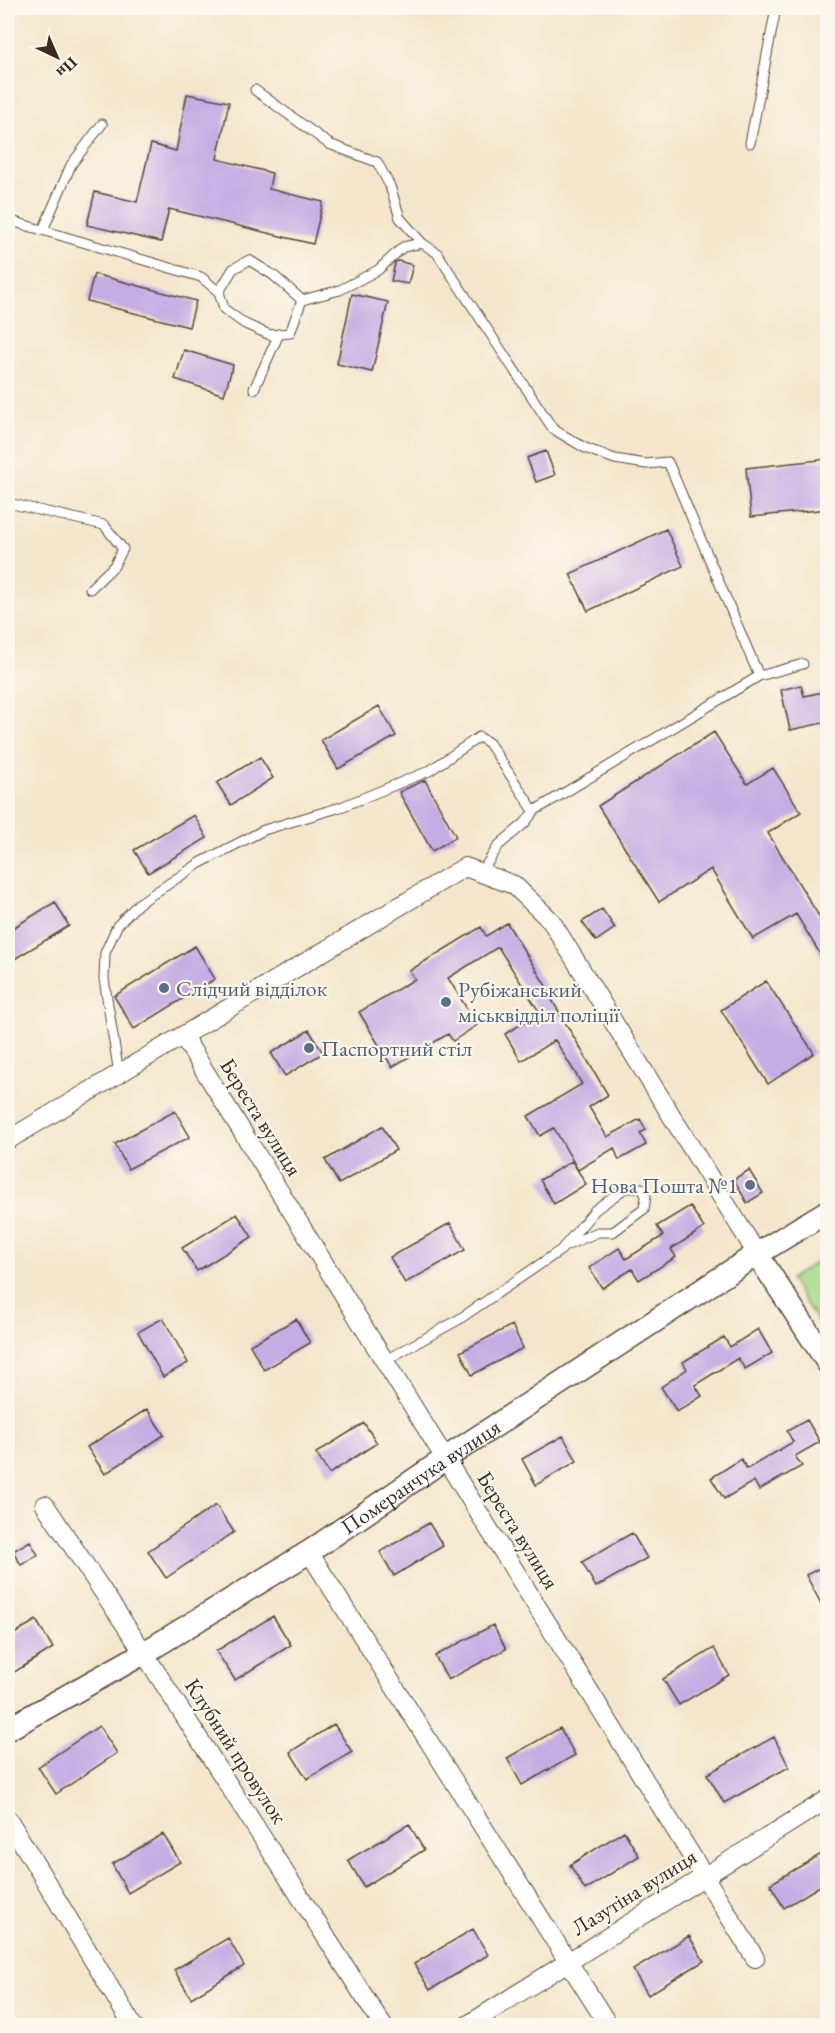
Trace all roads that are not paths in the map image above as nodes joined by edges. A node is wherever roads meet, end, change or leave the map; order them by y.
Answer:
1 (776, 8) edge
2 (255, 90) dead end
3 (102, 124) dead end
4 (750, 143) dead end
5 (8, 220) edge
6 (43, 230) junction
7 (422, 243) junction
8 (219, 292) junction
9 (302, 300) junction
10 (279, 334) junction
11 (254, 389) dead end
12 (8, 504) edge
13 (90, 589) dead end
14 (803, 664) dead end
15 (759, 676) junction
16 (534, 811) junction
17 (481, 873) junction
18 (183, 1036) junction
19 (119, 1074) junction
20 (8, 1140) edge
21 (828, 1211) edge
22 (563, 1247) junction
23 (757, 1254) junction
24 (384, 1361) junction
25 (828, 1363) edge
26 (446, 1458) junction
27 (45, 1505) dead end
28 (309, 1552) junction
29 (144, 1653) junction
30 (8, 1729) edge
31 (828, 1799) edge
32 (8, 1819) edge
33 (704, 1876) junction
34 (755, 1958) dead end
35 (568, 1962) junction
36 (605, 2020) dead end
37 (133, 2025) edge
38 (383, 2025) edge
39 (466, 2025) edge

1 - 4 lane
2 - 7 lane
3 - 6 lane
5 - 6 lane
6 - 8 lane
7 - 9 lane
7 - 15 lane
8 - 9 lane
8 - 10 lane
9 - 10 lane
10 - 11 lane
12 - 13 lane
14 - 15 lane
15 - 16 lane
16 - 17 lane
16 - 19 lane
17 - 18 street
17 - 23 street
18 - 19 street
18 - 24 street, Береста вулиця
19 - 20 street
21 - 23 street, Померанчука вулиця
22 - 22 lane
22 - 24 lane
23 - 25 street
23 - 26 street, Померанчука вулиця
24 - 26 street, Береста вулиця
26 - 28 street, Померанчука вулиця
26 - 33 street, Береста вулиця
27 - 29 street, Клубний провулок
28 - 29 street, Померанчука вулиця
28 - 35 street
29 - 30 street, Померанчука вулиця
29 - 38 street, Клубний провулок
31 - 33 street, Лазутіна вулиця
32 - 37 street
33 - 34 street, Береста вулиця
33 - 35 street, Лазутіна вулиця
35 - 36 street
35 - 39 street, Лазутіна вулиця

